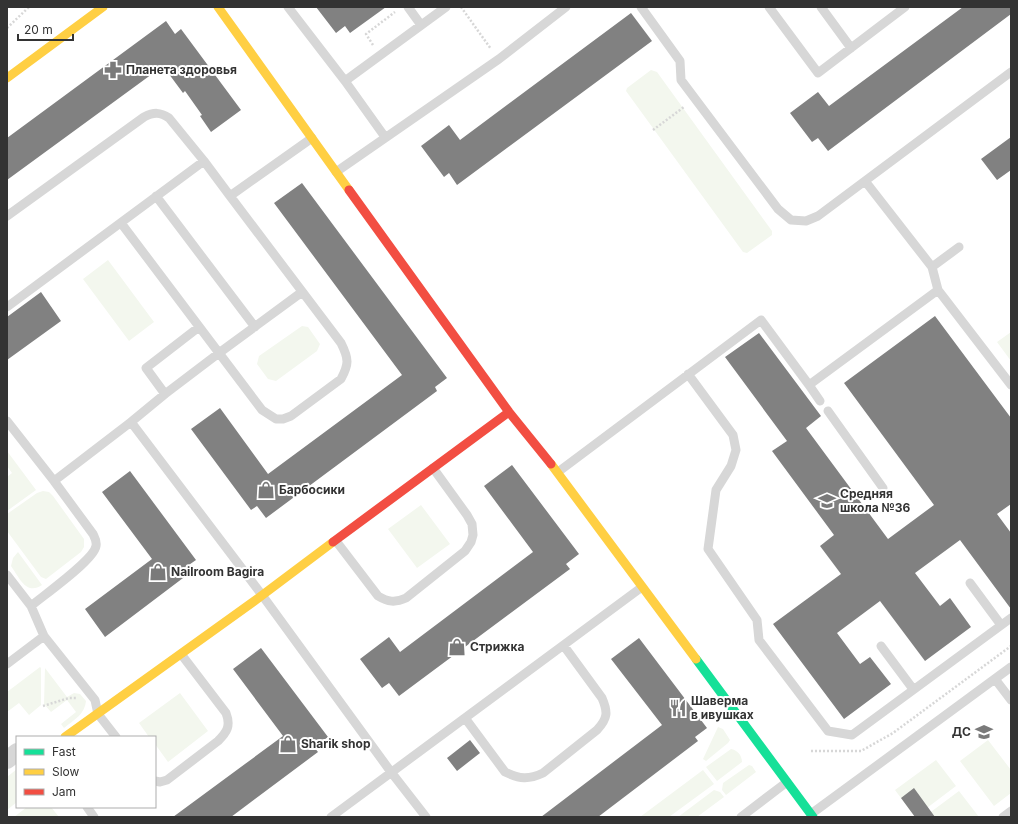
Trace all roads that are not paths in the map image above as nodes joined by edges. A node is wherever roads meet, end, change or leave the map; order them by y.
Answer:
1 (103, 7) edge
2 (218, 7) edge
3 (288, 7) edge
4 (446, 7) edge
5 (566, 7) edge
6 (641, 7) edge
7 (769, 7) edge
8 (821, 7) edge
9 (405, 8) edge
10 (901, 8) edge
11 (421, 25) junction
12 (851, 48) junction
13 (1011, 72) edge
14 (7, 78) edge
15 (345, 81) junction
16 (385, 137) junction
17 (312, 138) junction
18 (204, 162) junction
19 (336, 172) junction
20 (865, 181) junction
21 (156, 196) junction
22 (230, 196) junction
23 (7, 216) edge
24 (121, 223) junction
25 (959, 247) dead end
26 (932, 267) junction
27 (938, 290) junction
28 (302, 292) junction
29 (7, 307) edge
30 (199, 327) junction
31 (255, 327) junction
32 (219, 353) junction
33 (688, 374) junction
34 (809, 384) junction
35 (1011, 385) edge
36 (165, 394) junction
37 (820, 401) dead end
38 (828, 411) dead end
39 (509, 412) junction
40 (7, 421) edge
41 (131, 422) junction
42 (433, 468) junction
43 (558, 472) junction
44 (54, 481) junction
45 (884, 488) dead end
46 (336, 540) junction
47 (7, 575) edge
48 (970, 583) dead end
49 (642, 587) junction
50 (262, 595) junction
51 (30, 606) junction
52 (1011, 618) edge
53 (1001, 625) junction
54 (44, 636) junction
55 (564, 646) junction
56 (881, 646) dead end
57 (181, 654) junction
58 (7, 664) edge
59 (1011, 667) edge
60 (995, 679) junction
61 (913, 689) junction
62 (1011, 700) edge
63 (98, 714) junction
64 (466, 718) junction
65 (66, 736) edge
66 (115, 736) edge
67 (16, 753) edge
68 (7, 760) edge
69 (391, 772) junction
70 (156, 781) edge
71 (787, 782) junction
72 (87, 808) edge
73 (1011, 811) edge
74 (812, 816) edge
75 (94, 817) edge
76 (331, 817) edge
77 (426, 817) edge
78 (741, 817) edge
79 (1003, 817) edge

1 - 14 street
2 - 17 street
3 - 15 lane
4 - 11 lane
5 - 16 lane
6 - 20 lane
7 - 12 lane
8 - 12 lane
9 - 11 lane
10 - 12 lane
11 - 15 lane
13 - 20 lane
15 - 16 lane
16 - 19 lane
17 - 19 street
17 - 22 lane
18 - 21 lane
18 - 22 lane
18 - 23 lane
19 - 39 street
20 - 26 lane
21 - 24 lane
21 - 31 lane
22 - 28 lane
24 - 29 lane
24 - 30 lane
25 - 26 lane
26 - 27 lane
27 - 34 lane
27 - 35 lane
28 - 31 lane
28 - 32 lane
30 - 32 lane
30 - 36 lane
31 - 32 lane
32 - 36 lane
33 - 34 lane
33 - 43 lane
33 - 61 lane
34 - 37 lane
36 - 41 lane
38 - 45 lane
39 - 42 street
39 - 43 street
40 - 44 lane
41 - 44 lane
41 - 50 lane
42 - 46 street
42 - 46 lane
43 - 49 street
44 - 51 lane
46 - 50 street
47 - 51 lane
48 - 53 lane
49 - 55 lane
49 - 71 street
50 - 57 street
50 - 69 lane
51 - 54 lane
52 - 53 lane
53 - 61 lane
54 - 58 lane
54 - 63 lane
55 - 64 lane
55 - 64 lane
56 - 61 lane
57 - 63 street
57 - 70 lane
59 - 60 lane
60 - 62 lane
60 - 74 lane
63 - 65 street
63 - 66 lane
64 - 69 lane
67 - 68 street
69 - 76 lane
69 - 77 lane
71 - 74 street
71 - 78 lane
72 - 75 lane
73 - 79 lane

